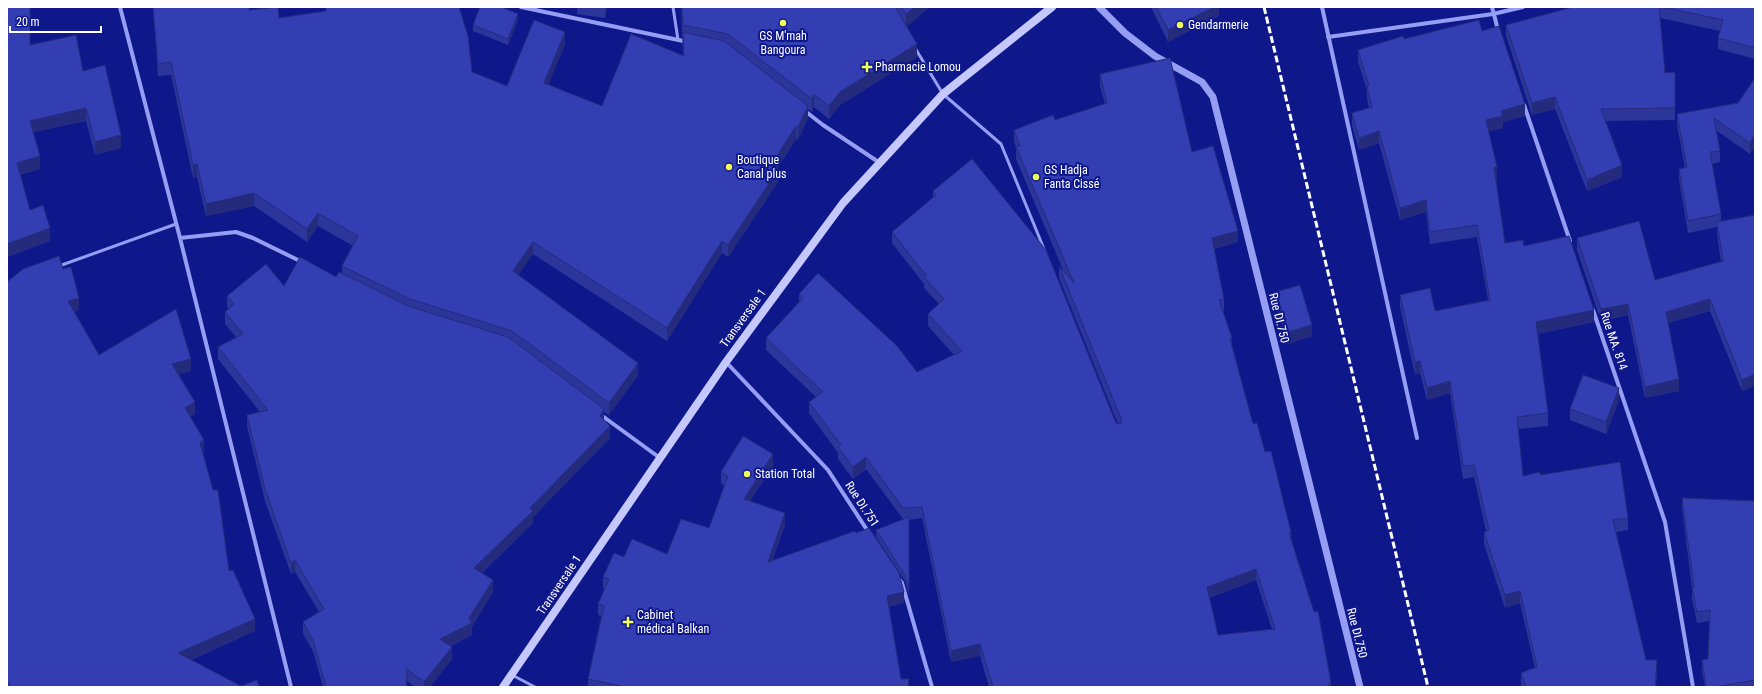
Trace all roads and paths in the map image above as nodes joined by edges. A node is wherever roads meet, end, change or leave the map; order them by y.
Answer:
1 (120, 7) edge
2 (521, 7) edge
3 (673, 7) edge
4 (1052, 7) edge
5 (1099, 7) edge
6 (1322, 7) edge
7 (1492, 7) edge
8 (1523, 7) edge
9 (1493, 14) junction
10 (1500, 36) edge
11 (1328, 37) junction
12 (678, 40) junction
13 (692, 42) edge
14 (915, 47) edge
15 (943, 94) junction
16 (1523, 103) edge
17 (799, 106) edge
18 (880, 163) junction
19 (176, 224) junction
20 (180, 238) junction
21 (1571, 245) edge
22 (1046, 253) edge
23 (57, 266) edge
24 (310, 266) edge
25 (1591, 305) edge
26 (726, 362) junction
27 (598, 412) edge
28 (1417, 438) dead end
29 (660, 458) junction
30 (871, 536) edge
31 (898, 576) edge
32 (512, 675) junction
33 (292, 687) edge
34 (503, 687) edge
35 (535, 687) edge
36 (932, 687) edge
37 (1360, 687) edge
38 (1693, 687) edge

1 - 19 street
2 - 12 street
3 - 12 lane
4 - 15 main road, Transversale 1
5 - 37 street, Rue DI.750
6 - 11 street
7 - 9 street
8 - 9 street
9 - 10 street
9 - 11 street
11 - 28 street
12 - 13 street
14 - 15 lane
15 - 18 main road, Transversale 1
15 - 22 lane
16 - 21 street
17 - 18 street
18 - 26 main road, Transversale 1
19 - 20 street
19 - 23 lane
20 - 24 street
20 - 33 street
25 - 38 street, Rue MA. 814
26 - 29 main road, Transversale 1
26 - 30 street, Rue DI.751
27 - 29 street
29 - 32 main road, Transversale 1
31 - 36 street
32 - 34 main road, Transversale 1
32 - 35 lane

